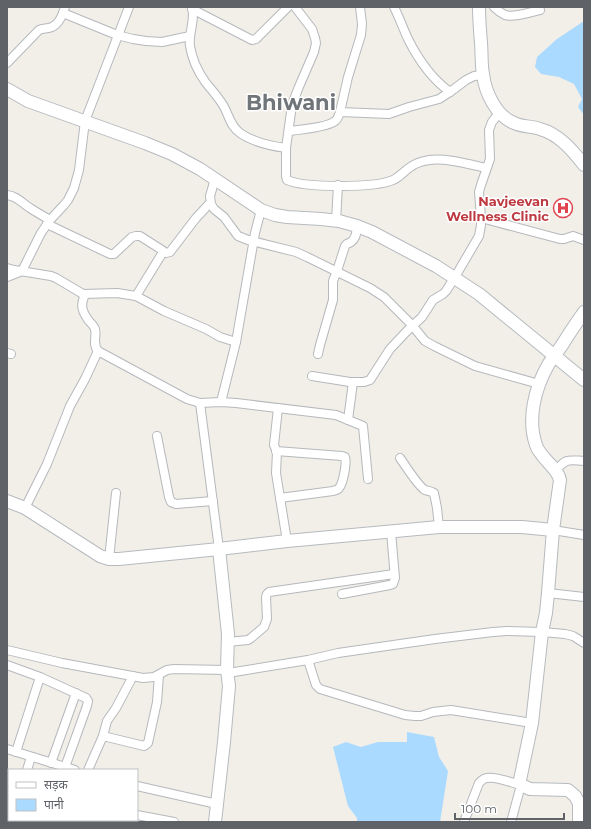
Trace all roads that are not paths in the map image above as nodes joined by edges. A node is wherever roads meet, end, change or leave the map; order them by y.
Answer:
1 (129, 7) edge
2 (288, 7) edge
3 (295, 7) edge
4 (360, 7) edge
5 (394, 7) edge
6 (479, 7) edge
7 (494, 7) edge
8 (192, 8) edge
9 (64, 10) edge
10 (540, 10) dead end
11 (117, 35) junction
12 (190, 36) junction
13 (7, 64) edge
14 (483, 75) junction
15 (7, 89) edge
16 (450, 92) junction
17 (340, 112) junction
18 (499, 113) junction
19 (85, 121) junction
20 (289, 131) junction
21 (286, 148) junction
22 (584, 165) edge
23 (486, 168) junction
24 (215, 179) junction
25 (338, 185) junction
26 (7, 195) edge
27 (210, 203) junction
28 (261, 210) junction
29 (481, 218) junction
30 (336, 221) junction
31 (48, 222) junction
32 (357, 226) junction
33 (584, 240) edge
34 (254, 242) junction
35 (163, 251) junction
36 (7, 268) edge
37 (22, 271) junction
38 (337, 271) junction
39 (7, 277) edge
40 (455, 277) junction
41 (83, 294) junction
42 (136, 296) junction
43 (583, 315) edge
44 (412, 325) junction
45 (236, 342) junction
46 (98, 351) junction
47 (318, 354) dead end
48 (555, 355) junction
49 (312, 376) dead end
50 (584, 380) edge
51 (353, 382) junction
52 (540, 384) junction
53 (222, 402) junction
54 (200, 403) junction
55 (278, 408) junction
56 (348, 420) junction
57 (157, 436) dead end
58 (276, 451) junction
59 (400, 458) dead end
60 (584, 461) edge
61 (555, 471) junction
62 (368, 479) dead end
63 (116, 493) dead end
64 (280, 498) junction
65 (7, 501) edge
66 (213, 501) junction
67 (25, 508) junction
68 (439, 528) junction
69 (553, 530) junction
70 (391, 532) junction
71 (584, 535) edge
72 (287, 541) junction
73 (219, 549) junction
74 (109, 559) junction
75 (394, 574) junction
76 (548, 593) junction
77 (342, 594) dead end
78 (584, 597) edge
79 (542, 632) junction
80 (228, 642) junction
81 (584, 643) edge
82 (7, 650) edge
83 (308, 660) junction
84 (8, 667) edge
85 (228, 672) junction
86 (158, 675) junction
87 (133, 676) junction
88 (40, 677) junction
89 (76, 694) junction
90 (532, 723) junction
91 (103, 736) junction
92 (7, 749) edge
93 (16, 752) junction
94 (31, 757) junction
95 (51, 763) junction
96 (64, 768) edge
97 (27, 769) edge
98 (88, 769) edge
99 (521, 785) junction
100 (138, 786) edge
101 (581, 803) edge
102 (217, 804) junction
103 (138, 815) edge
104 (150, 820) edge
105 (174, 822) edge
106 (215, 822) edge
107 (464, 822) edge
108 (511, 822) edge
109 (579, 822) edge

1 - 11 street
2 - 8 street
3 - 20 street
4 - 17 street
5 - 16 street
6 - 14 street
7 - 10 street
8 - 12 street
9 - 11 street
9 - 13 street
11 - 12 street
11 - 19 street
12 - 21 street
14 - 16 street
14 - 18 street
15 - 19 street
16 - 17 street
17 - 20 street
18 - 22 street
18 - 23 street
19 - 24 street
19 - 31 street
20 - 21 street
21 - 25 street
23 - 25 street
23 - 29 street
24 - 27 street
24 - 28 street
25 - 30 street
26 - 31 street
27 - 34 street
27 - 35 street
28 - 30 street
28 - 34 street
29 - 33 street
29 - 40 street
30 - 32 street
31 - 35 street
31 - 37 street
32 - 38 street
32 - 40 street
34 - 38 street
34 - 45 street
35 - 42 street
36 - 37 street
37 - 39 street
37 - 41 street
38 - 44 street
38 - 47 street
40 - 44 street
40 - 48 street
41 - 42 street
41 - 46 street
42 - 45 street
43 - 48 street
44 - 51 street
44 - 52 street
45 - 53 street
46 - 54 street
46 - 67 street
48 - 50 street
48 - 52 street
49 - 51 street
51 - 56 street
52 - 61 street
53 - 54 street
53 - 55 street
54 - 66 street
55 - 56 street
55 - 58 street
56 - 62 street
57 - 66 street
58 - 64 street
58 - 64 street
59 - 68 street
60 - 61 street
61 - 69 street
63 - 74 street
64 - 72 street
65 - 67 street
66 - 73 street
67 - 74 street
68 - 69 street
68 - 70 street
69 - 71 street
69 - 76 street
70 - 72 street
70 - 75 street
72 - 73 street
73 - 74 street
73 - 80 street
75 - 77 street
75 - 80 street
76 - 78 street
76 - 79 street
79 - 81 street
79 - 83 street
79 - 90 street
80 - 85 street
82 - 87 street
83 - 85 street
83 - 90 street
84 - 88 street
85 - 86 street
85 - 102 street
86 - 87 street
86 - 91 street
87 - 91 street
88 - 89 street
88 - 93 street
89 - 95 street
89 - 96 street
90 - 99 street
91 - 98 street
92 - 93 street
93 - 94 street
94 - 95 street
94 - 97 street
95 - 96 street
99 - 101 street
99 - 107 street
99 - 108 street
100 - 102 street
101 - 109 street
102 - 106 street
103 - 104 street
104 - 105 street

